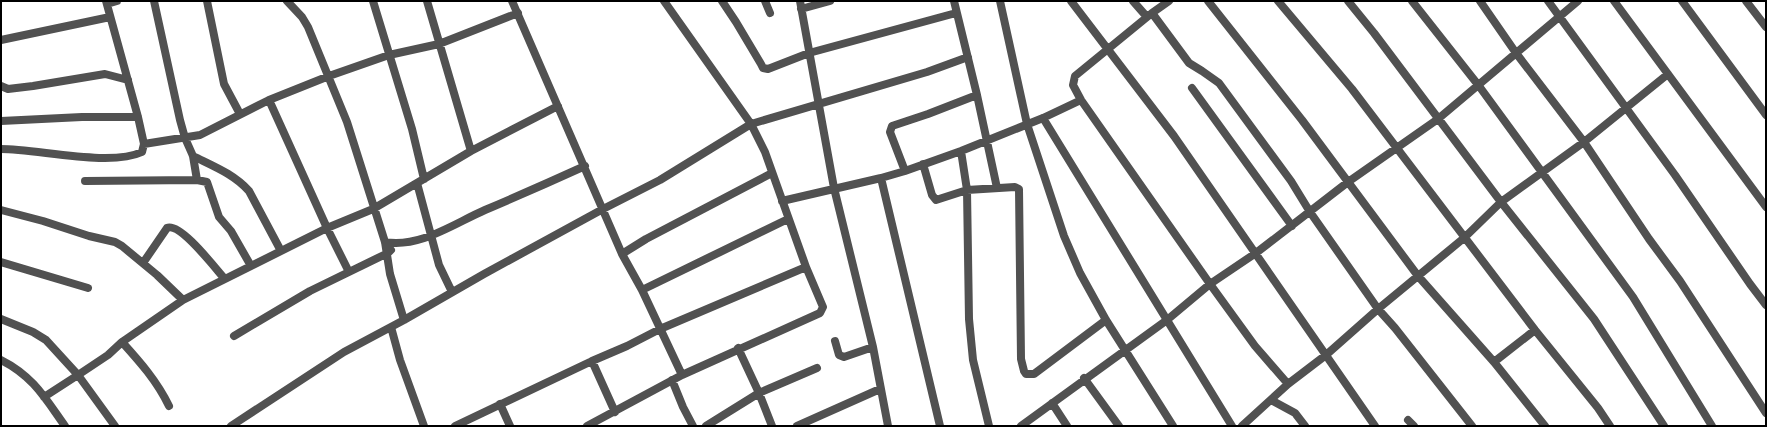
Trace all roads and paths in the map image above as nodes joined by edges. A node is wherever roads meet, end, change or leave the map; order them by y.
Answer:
1 (117, 1) edge
2 (154, 1) edge
3 (206, 1) edge
4 (287, 1) edge
5 (373, 1) edge
6 (427, 1) edge
7 (512, 1) edge
8 (664, 1) edge
9 (722, 1) edge
10 (765, 1) edge
11 (830, 1) edge
12 (954, 1) edge
13 (1000, 1) edge
14 (1071, 1) edge
15 (1133, 1) edge
16 (1169, 1) edge
17 (1208, 1) edge
18 (1278, 1) edge
19 (1348, 1) edge
20 (1412, 1) edge
21 (1480, 1) edge
22 (1548, 1) edge
23 (1578, 1) edge
24 (1614, 1) edge
25 (1682, 1) edge
26 (1746, 1) edge
27 (107, 2) edge
28 (800, 5) edge
29 (518, 13) junction
30 (770, 13) dead end
31 (956, 13) junction
32 (1149, 15) junction
33 (110, 17) junction
34 (1559, 17) junction
35 (1766, 27) edge
36 (1, 40) edge
37 (439, 44) junction
38 (1107, 50) junction
39 (809, 53) junction
40 (1516, 53) junction
41 (389, 55) junction
42 (968, 57) junction
43 (1668, 74) junction
44 (329, 76) junction
45 (128, 80) junction
46 (1, 86) edge
47 (1479, 86) junction
48 (1192, 88) dead end
49 (977, 95) junction
50 (269, 100) junction
51 (1081, 100) junction
52 (819, 103) junction
53 (558, 106) junction
54 (1627, 109) junction
55 (240, 114) junction
56 (1766, 115) edge
57 (138, 117) junction
58 (1043, 118) junction
59 (1438, 119) junction
60 (1, 121) edge
61 (751, 124) junction
62 (1027, 124) junction
63 (185, 138) junction
64 (986, 141) junction
65 (1584, 142) junction
66 (144, 144) junction
67 (1397, 148) junction
68 (1, 149) edge
69 (471, 151) junction
70 (961, 151) junction
71 (193, 156) junction
72 (923, 164) junction
73 (585, 166) junction
74 (905, 170) junction
75 (772, 173) junction
76 (1543, 173) junction
77 (881, 178) junction
78 (197, 180) junction
79 (85, 181) dead end
80 (420, 181) junction
81 (1348, 182) junction
82 (834, 188) junction
83 (997, 188) junction
84 (967, 190) junction
85 (782, 201) junction
86 (1501, 202) junction
87 (1766, 207) edge
88 (373, 209) junction
89 (603, 209) junction
90 (1, 210) edge
91 (1310, 212) junction
92 (788, 219) junction
93 (1292, 226) junction
94 (327, 228) junction
95 (430, 236) junction
96 (1464, 238) junction
97 (385, 242) junction
98 (398, 244) junction
99 (281, 251) junction
100 (388, 253) junction
101 (1256, 253) junction
102 (622, 254) junction
103 (1, 262) edge
104 (143, 263) junction
105 (251, 266) junction
106 (806, 267) junction
107 (349, 272) junction
108 (1418, 276) junction
109 (224, 278) junction
110 (1210, 284) junction
111 (88, 288) dead end
112 (642, 290) junction
113 (452, 292) junction
114 (183, 300) junction
115 (1766, 305) edge
116 (1378, 309) junction
117 (1, 319) edge
118 (404, 320) junction
119 (1106, 320) junction
120 (1167, 320) junction
121 (391, 327) junction
122 (660, 329) junction
123 (1535, 330) junction
124 (234, 336) dead end
125 (834, 341) dead end
126 (122, 342) junction
127 (872, 347) junction
128 (738, 348) junction
129 (1125, 349) junction
130 (1326, 356) junction
131 (1, 360) edge
132 (592, 361) junction
133 (1494, 362) junction
134 (817, 368) dead end
135 (78, 375) junction
136 (682, 375) junction
137 (1084, 378) junction
138 (672, 380) junction
139 (1288, 384) junction
140 (880, 389) junction
141 (759, 393) junction
142 (44, 397) junction
143 (1271, 400) junction
144 (1052, 403) junction
145 (500, 404) junction
146 (169, 406) dead end
147 (616, 412) junction
148 (1766, 413) edge
149 (597, 424) edge
150 (65, 426) edge
151 (115, 426) edge
152 (231, 426) edge
153 (424, 426) edge
154 (455, 426) edge
155 (510, 426) edge
156 (587, 426) edge
157 (693, 426) edge
158 (706, 426) edge
159 (772, 426) edge
160 (800, 426) edge
161 (888, 426) edge
162 (940, 426) edge
163 (989, 426) edge
164 (1021, 426) edge
165 (1067, 426) edge
166 (1119, 426) edge
167 (1173, 426) edge
168 (1232, 426) edge
169 (1242, 426) edge
170 (1305, 426) edge
171 (1375, 426) edge
172 (1472, 426) edge
173 (1545, 426) edge
174 (1610, 426) edge
175 (1664, 426) edge
176 (1712, 426) edge

1 - 27 street
2 - 63 street
3 - 55 street
4 - 44 street
5 - 41 street
6 - 37 street
7 - 29 street
8 - 61 street
9 - 39 street
10 - 30 street
11 - 28 street
12 - 31 street
13 - 62 street
14 - 38 street
15 - 32 street
16 - 32 street
17 - 81 street
18 - 67 street
19 - 59 street
20 - 47 street
21 - 40 street
22 - 34 street
23 - 34 street
24 - 43 street
25 - 56 street
26 - 35 street
27 - 33 street
28 - 39 street
29 - 37 street
29 - 53 street
31 - 39 street
31 - 42 street
32 - 38 street
32 - 91 street
33 - 36 street
33 - 45 street
34 - 40 street
34 - 54 street
37 - 41 street
37 - 69 street
38 - 51 street
38 - 101 street
39 - 52 street
40 - 47 street
40 - 65 street
41 - 44 street
41 - 80 street
42 - 49 street
42 - 52 street
43 - 54 street
43 - 87 street
44 - 50 street
44 - 88 street
45 - 46 street
45 - 57 street
47 - 59 street
47 - 76 street
48 - 93 street
49 - 64 street
49 - 74 street
50 - 55 street
50 - 94 street
51 - 58 street
51 - 110 street
52 - 61 street
52 - 82 street
53 - 69 street
53 - 73 street
54 - 65 street
54 - 115 street
55 - 63 street
57 - 60 street
57 - 66 street
58 - 62 street
58 - 120 street
59 - 67 street
59 - 86 street
61 - 75 street
61 - 89 street
62 - 64 street
62 - 119 street
63 - 66 street
63 - 71 street
64 - 70 street
64 - 83 street
65 - 76 street
65 - 148 street
66 - 68 street
67 - 81 street
67 - 96 street
69 - 80 street
70 - 72 street
70 - 84 street
71 - 78 street
71 - 99 street
72 - 74 street
72 - 84 street
73 - 89 street
73 - 95 street
74 - 77 street
75 - 85 street
75 - 102 street
76 - 86 street
76 - 176 street
77 - 82 street
77 - 162 street
78 - 79 street
78 - 105 street
80 - 88 street
80 - 95 street
81 - 91 street
81 - 108 street
82 - 85 street
82 - 127 street
83 - 84 street
83 - 119 street
84 - 163 street
85 - 92 street
86 - 96 street
86 - 175 street
88 - 94 street
88 - 97 street
89 - 102 street
89 - 113 street
90 - 104 street
91 - 93 street
91 - 116 street
92 - 106 street
92 - 112 street
93 - 101 street
94 - 99 street
94 - 107 street
95 - 98 street
95 - 113 street
96 - 108 street
96 - 123 street
97 - 98 street
97 - 100 street
98 - 100 street
99 - 105 street
100 - 107 street
100 - 118 street
101 - 110 street
101 - 130 street
102 - 112 street
103 - 111 street
104 - 109 street
104 - 114 street
105 - 109 street
106 - 122 street
106 - 128 street
107 - 124 street
108 - 116 street
108 - 133 street
109 - 114 street
110 - 120 street
110 - 139 street
112 - 122 street
113 - 118 street
114 - 126 street
116 - 130 street
116 - 172 street
117 - 135 street
118 - 121 street
119 - 129 street
120 - 129 street
120 - 168 street
121 - 152 street
121 - 153 street
122 - 132 street
122 - 136 street
123 - 133 street
123 - 174 street
125 - 127 street
126 - 135 street
126 - 146 street
127 - 140 street
128 - 136 street
128 - 141 street
129 - 137 street
129 - 167 street
130 - 139 street
130 - 171 street
131 - 142 street
132 - 145 street
132 - 147 street
133 - 173 street
134 - 141 street
135 - 142 street
135 - 151 street
136 - 138 street
137 - 144 street
137 - 166 street
138 - 147 street
138 - 157 street
139 - 143 street
140 - 160 street
140 - 161 street
141 - 158 street
141 - 159 street
142 - 150 street
143 - 169 street
143 - 170 street
144 - 164 street
144 - 165 street
145 - 154 street
145 - 155 street
147 - 149 street
149 - 156 street

